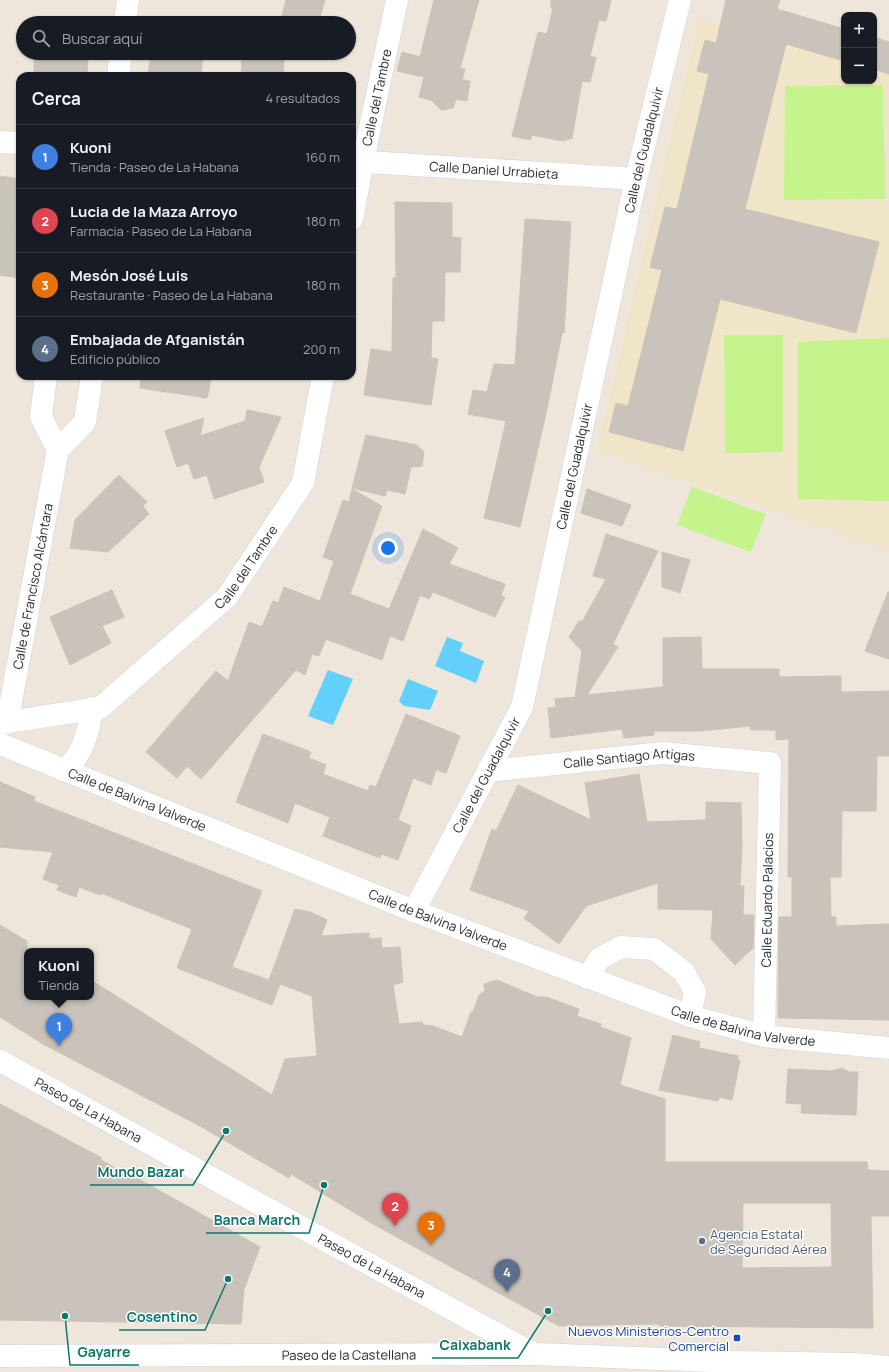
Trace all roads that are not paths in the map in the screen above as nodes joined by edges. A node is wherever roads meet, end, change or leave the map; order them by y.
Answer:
1 (128, 0) edge
2 (397, 0) edge
3 (680, 0) edge
4 (126, 16) edge
5 (120, 60) edge
6 (119, 72) edge
7 (0, 142) edge
8 (16, 143) edge
9 (357, 161) edge
10 (356, 173) edge
11 (636, 179) junction
12 (46, 380) edge
13 (91, 380) edge
14 (322, 380) edge
15 (58, 450) junction
16 (92, 708) junction
17 (4, 723) edge
18 (0, 744) edge
19 (770, 763) joint
20 (63, 770) junction
21 (488, 772) junction
22 (414, 912) junction
23 (588, 978) junction
24 (690, 1016) junction
25 (764, 1036) junction
26 (889, 1048) edge
27 (0, 1061) edge
28 (535, 1354) junction
29 (0, 1356) edge
30 (889, 1367) edge

1 - 4 street
2 - 9 street, Calle del Tambre
3 - 11 street, Calle del Guadalquivir
5 - 6 street
7 - 8 street
9 - 10 street, Calle del Tambre
9 - 11 street, Calle Daniel Urrabieta
11 - 21 street, Calle del Guadalquivir
12 - 15 street
13 - 15 street
14 - 16 street, Calle del Tambre
15 - 17 street, Calle de Francisco Alcántara
16 - 17 street, Calle del Tambre
16 - 20 street
18 - 20 street, Calle de Balvina Valverde
19 - 21 street, Calle Santiago Artigas
19 - 25 street, Calle Eduardo Palacios
20 - 22 street, Calle de Balvina Valverde
21 - 22 street, Calle del Guadalquivir
22 - 23 street, Calle de Balvina Valverde
23 - 24 street, Calle de Balvina Valverde
23 - 24 street
24 - 25 street, Calle de Balvina Valverde
25 - 26 street, Calle de Balvina Valverde
27 - 28 street, Paseo de La Habana
28 - 29 street, Paseo de la Castellana
28 - 30 street, Paseo de la Castellana

